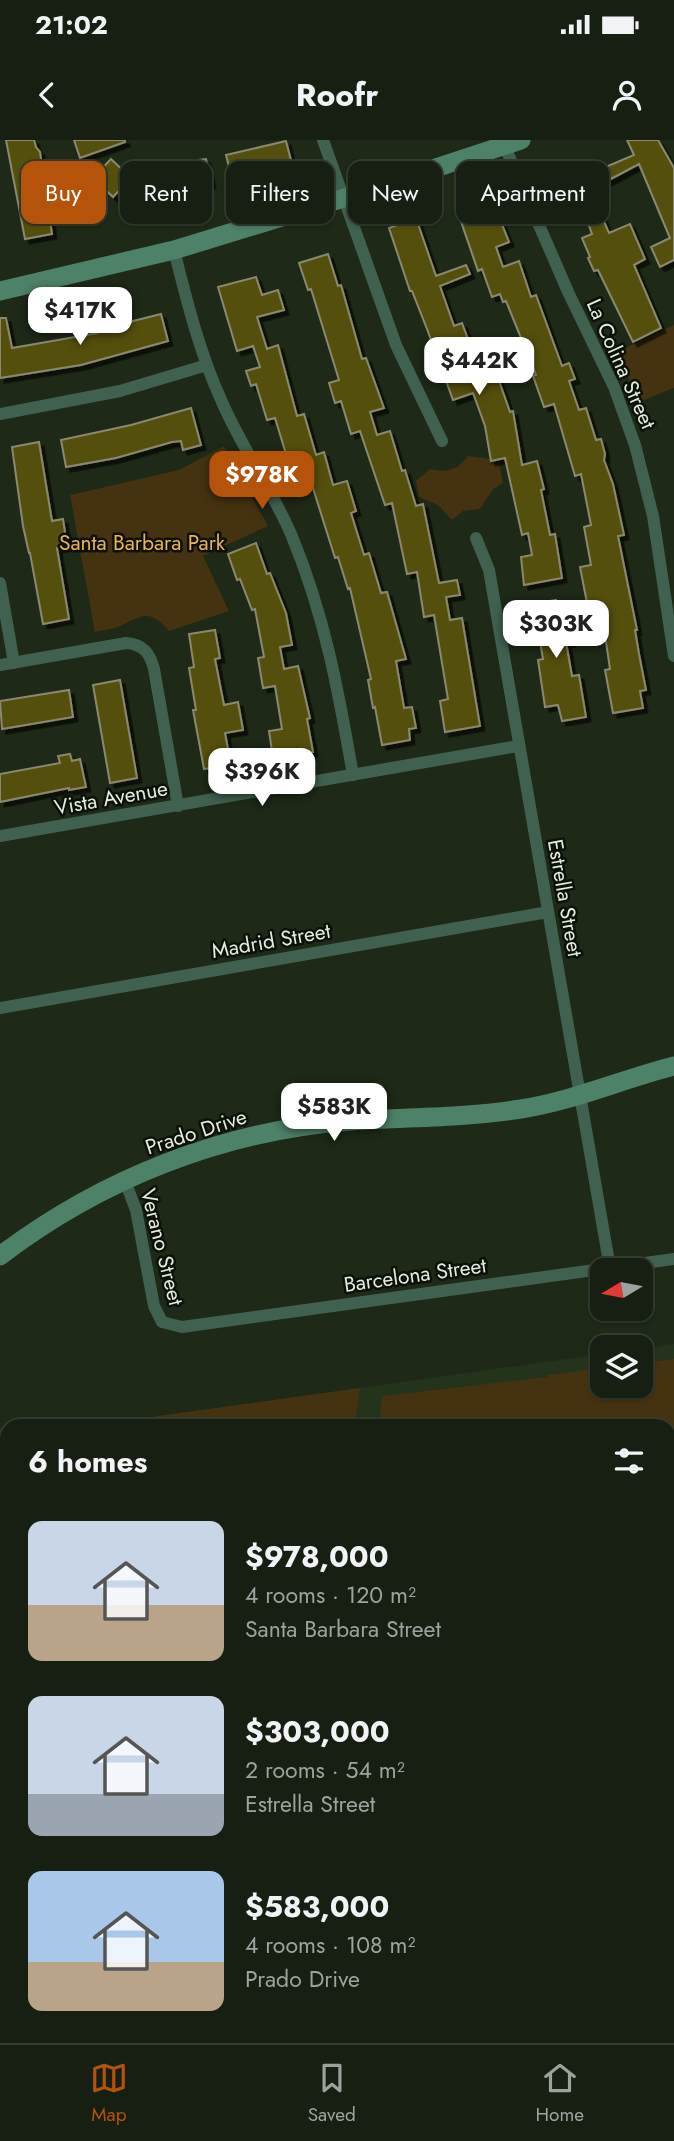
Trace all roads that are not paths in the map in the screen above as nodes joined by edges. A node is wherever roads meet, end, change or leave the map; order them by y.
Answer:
1 (323, 140) edge
2 (509, 142) edge
3 (344, 198) junction
4 (174, 250) junction
5 (0, 291) edge
6 (206, 365) junction
7 (0, 414) edge
8 (442, 441) dead end
9 (476, 538) dead end
10 (0, 583) edge
11 (674, 656) edge
12 (14, 663) junction
13 (0, 665) edge
14 (518, 746) junction
15 (353, 775) junction
16 (178, 806) junction
17 (0, 836) edge
18 (548, 912) junction
19 (0, 1008) edge
20 (674, 1066) edge
21 (580, 1094) junction
22 (125, 1181) junction
23 (0, 1256) edge
24 (608, 1258) edge
25 (674, 1259) edge
26 (653, 1262) edge
27 (590, 1271) edge
28 (163, 1322) joint

1 - 3 street
2 - 3 street
2 - 11 street, La Colina Street
3 - 4 street
3 - 8 street
4 - 5 street
4 - 6 street
6 - 7 street
6 - 15 street
9 - 14 street, Estrella Street
10 - 12 street
12 - 13 street
12 - 16 street
14 - 15 street, Vista Avenue
14 - 18 street, Estrella Street
15 - 16 street, Vista Avenue
16 - 17 street, Vista Avenue
18 - 19 street, Madrid Street
18 - 21 street, Estrella Street
20 - 21 street, Prado Drive
21 - 22 street, Prado Drive
21 - 24 street, Estrella Street
22 - 23 street, Prado Drive
22 - 28 street, Verano Street
25 - 26 street, Barcelona Street
27 - 28 street, Barcelona Street

